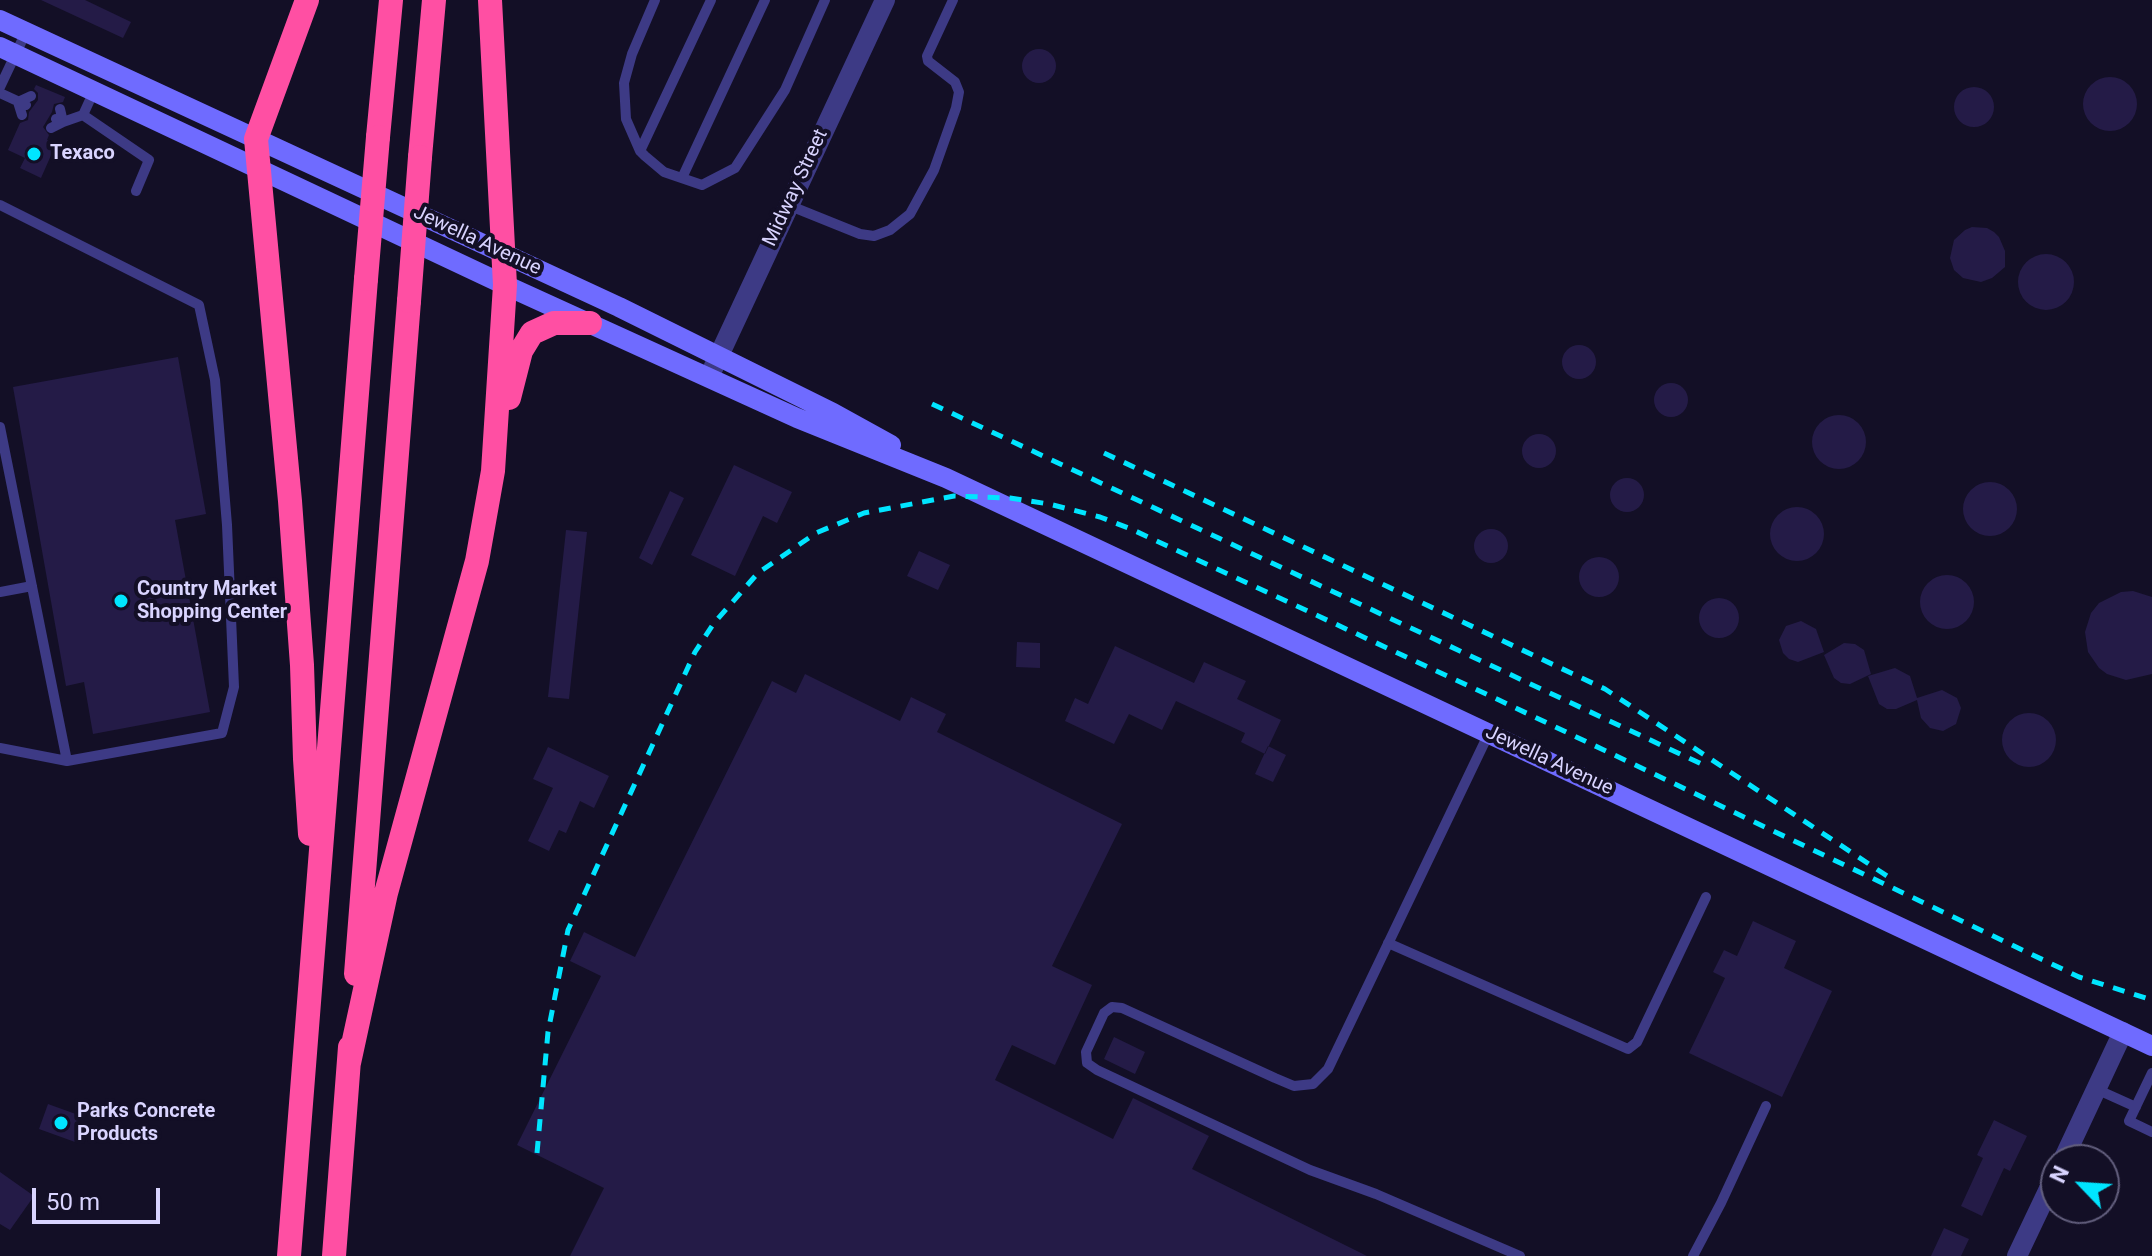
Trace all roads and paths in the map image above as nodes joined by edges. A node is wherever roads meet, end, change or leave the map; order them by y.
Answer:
1 (307, 0) edge
2 (391, 0) edge
3 (434, 0) edge
4 (490, 0) edge
5 (655, 0) edge
6 (711, 0) edge
7 (765, 0) edge
8 (825, 0) edge
9 (885, 0) edge
10 (953, 0) edge
11 (0, 20) edge
12 (26, 32) junction
13 (8, 50) edge
14 (0, 87) edge
15 (94, 91) junction
16 (0, 93) edge
17 (24, 104) dead end
18 (83, 115) junction
19 (58, 120) dead end
20 (256, 139) junction
21 (640, 151) junction
22 (258, 168) junction
23 (682, 178) junction
24 (136, 191) dead end
25 (0, 205) edge
26 (788, 205) junction
27 (504, 253) junction
28 (505, 285) junction
29 (590, 323) junction
30 (719, 356) junction
31 (709, 377) junction
32 (0, 427) edge
33 (493, 471) junction
34 (946, 478) junction
35 (32, 586) junction
36 (0, 592) edge
37 (1489, 733) junction
38 (0, 748) edge
39 (67, 761) junction
40 (1706, 897) dead end
41 (316, 912) junction
42 (1388, 943) junction
43 (2123, 1032) junction
44 (2152, 1046) edge
45 (349, 1063) junction
46 (2152, 1073) edge
47 (2096, 1089) junction
48 (1766, 1106) dead end
49 (2136, 1107) junction
50 (2152, 1132) edge
51 (2070, 1144) edge
52 (2040, 1208) edge
53 (289, 1256) edge
54 (334, 1256) edge
55 (1520, 1256) edge
56 (1693, 1256) edge
57 (2017, 1256) edge

1 - 20 highway
2 - 41 highway, bridge
3 - 45 highway, bridge
4 - 27 highway
5 - 21 lane
6 - 21 lane
7 - 23 lane
8 - 23 lane
9 - 26 street, Midway Street
10 - 26 lane
11 - 12 main road, Jewella Avenue
12 - 13 lane
12 - 20 main road, Jewella Avenue
13 - 14 lane
13 - 15 main road, Jewella Avenue
15 - 18 lane
15 - 22 main road, Jewella Avenue
16 - 17 lane
18 - 19 lane
18 - 24 lane
20 - 22 highway
20 - 27 main road, Jewella Avenue
21 - 23 lane
22 - 28 main road, Jewella Avenue
22 - 41 highway
25 - 39 lane
26 - 30 street, Midway Street
27 - 28 highway
27 - 30 main road, Jewella Avenue
28 - 29 main road, Jewella Avenue
28 - 33 highway
29 - 31 main road, Jewella Avenue
29 - 33 highway
30 - 31 street, Midway Street
30 - 34 main road, Jewella Avenue
31 - 34 main road, Jewella Avenue
32 - 35 lane
33 - 45 highway
34 - 37 main road, Jewella Avenue
35 - 36 lane
35 - 39 lane
37 - 42 lane
37 - 43 main road, Jewella Avenue
38 - 39 lane
40 - 42 lane
41 - 53 highway
42 - 55 lane
43 - 44 main road, Jewella Avenue
43 - 47 street
45 - 54 highway
46 - 49 lane
47 - 49 lane
47 - 51 street
48 - 56 lane
49 - 50 lane
52 - 57 street

